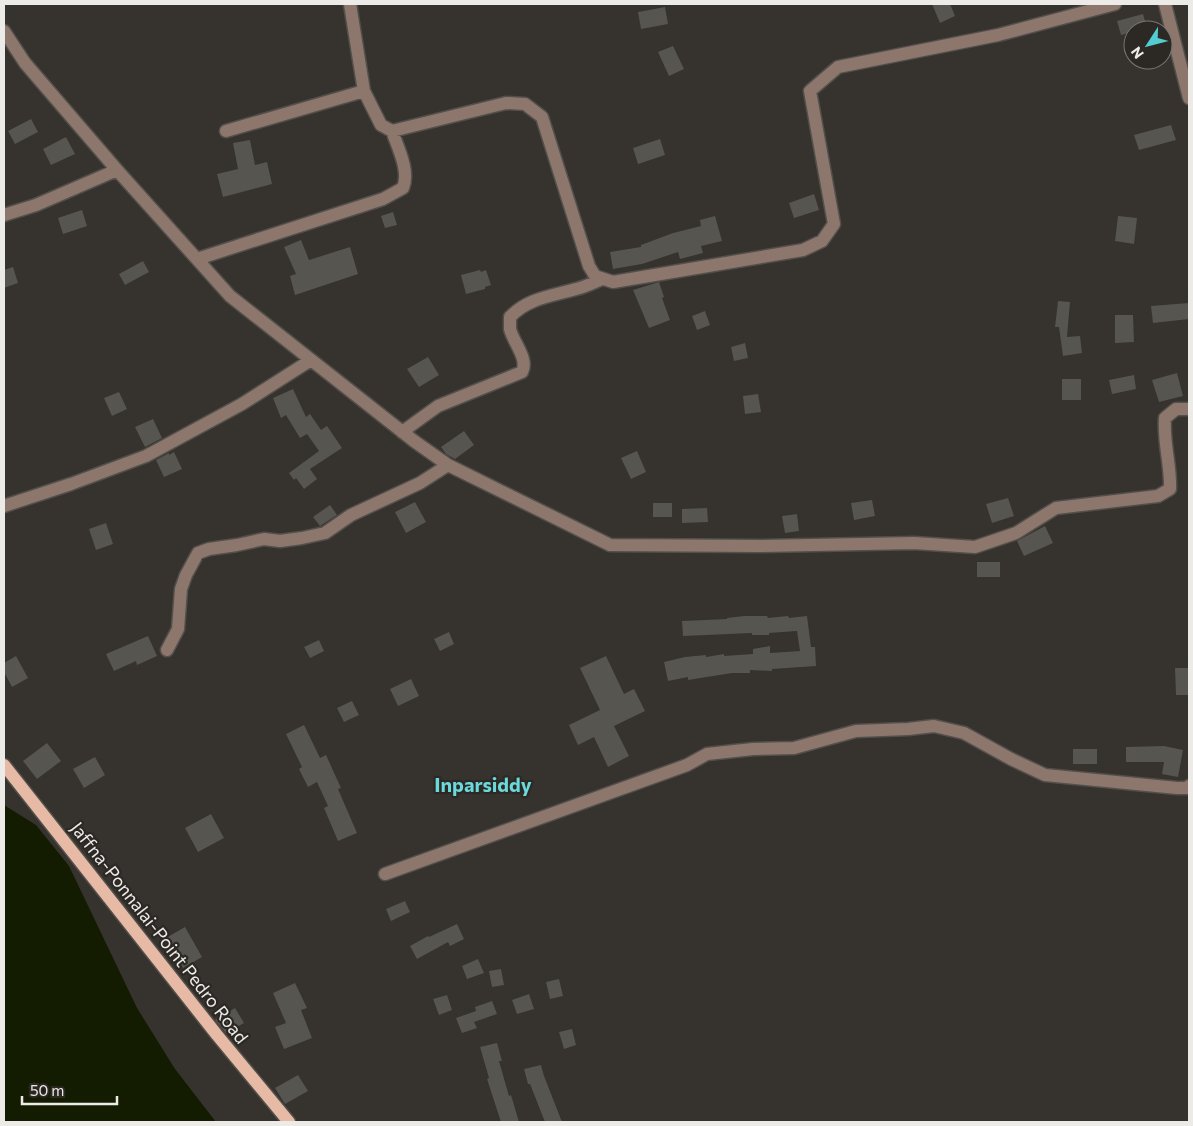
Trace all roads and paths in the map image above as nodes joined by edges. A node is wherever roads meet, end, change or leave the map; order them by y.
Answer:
1 (350, 4) edge
2 (1115, 4) edge
3 (1165, 4) edge
4 (4, 31) edge
5 (364, 91) junction
6 (1189, 98) edge
7 (392, 131) junction
8 (226, 132) dead end
9 (117, 170) junction
10 (4, 215) edge
11 (197, 259) junction
12 (602, 280) junction
13 (311, 360) junction
14 (1189, 408) edge
15 (402, 432) junction
16 (448, 465) junction
17 (4, 506) edge
18 (167, 650) dead end
19 (4, 765) edge
20 (1189, 786) edge
21 (385, 874) dead end
22 (289, 1122) edge

1 - 5 street
2 - 12 street
3 - 6 street
4 - 9 street
5 - 7 street
5 - 8 street
7 - 11 street
7 - 12 street
9 - 10 street
9 - 11 street
11 - 13 street
12 - 15 street
13 - 15 street
13 - 17 street
14 - 16 street
15 - 16 street
16 - 18 street
19 - 22 main road, Jaffna-Ponnalai-Point Pedro Road
20 - 21 street

